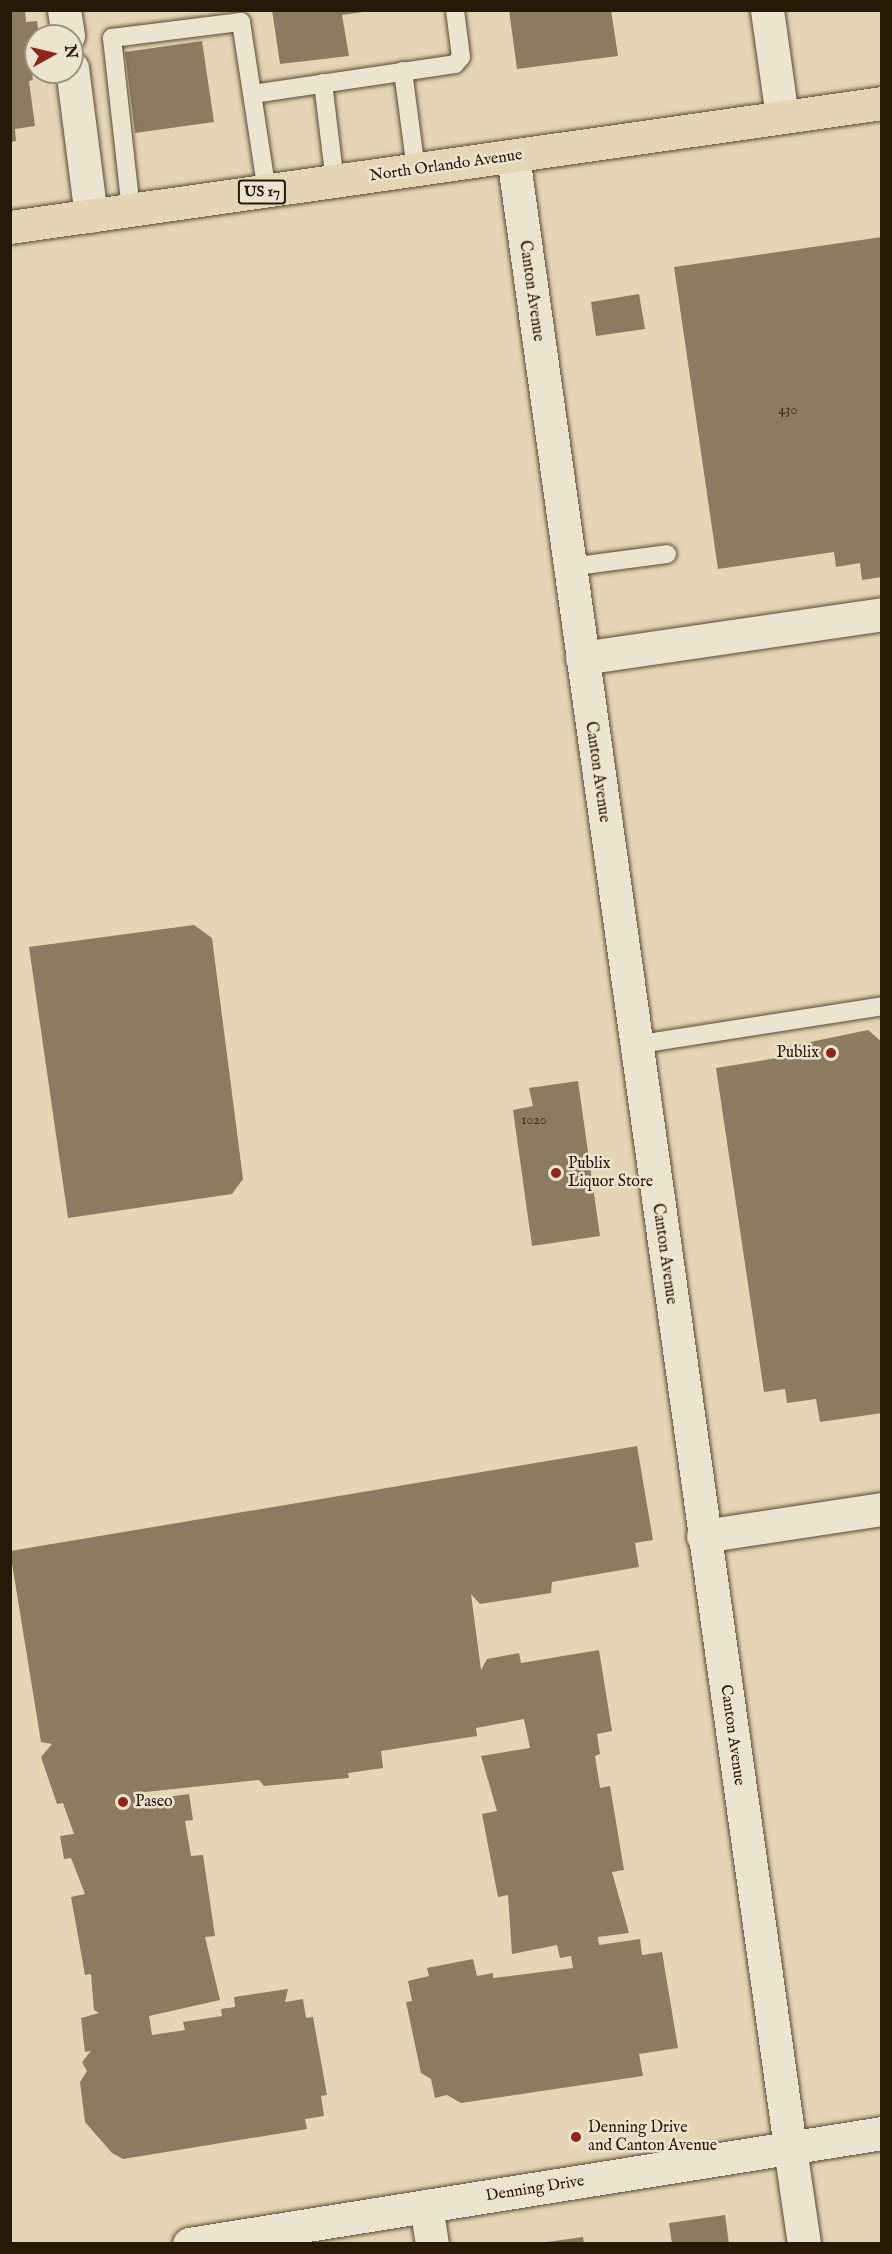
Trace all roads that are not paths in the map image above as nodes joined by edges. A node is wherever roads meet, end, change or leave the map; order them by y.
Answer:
1 (455, 10) edge
2 (767, 10) edge
3 (404, 71) junction
4 (322, 83) junction
5 (74, 84) edge
6 (253, 94) junction
7 (882, 103) edge
8 (782, 117) junction
9 (513, 156) junction
10 (416, 170) junction
11 (335, 182) junction
12 (267, 192) junction
13 (131, 210) junction
14 (91, 216) junction
15 (10, 227) edge
16 (667, 554) dead end
17 (570, 567) junction
18 (882, 614) edge
19 (582, 658) junction
20 (882, 1006) edge
21 (634, 1045) junction
22 (882, 1509) edge
23 (703, 1536) junction
24 (882, 2133) edge
25 (790, 2148) junction
26 (426, 2206) junction
27 (189, 2244) edge
28 (432, 2244) edge
29 (804, 2244) edge

1 - 3 lane
2 - 8 street
3 - 4 lane
3 - 10 lane
4 - 6 lane
4 - 11 lane
5 - 14 street
6 - 12 lane
6 - 13 lane
7 - 8 main road, North Orlando Avenue / US 17
8 - 9 main road, North Orlando Avenue / US 17
9 - 10 main road, North Orlando Avenue / US 17
9 - 17 street, Canton Avenue
10 - 11 main road, North Orlando Avenue / US 17
11 - 12 main road, North Orlando Avenue / US 17
12 - 13 main road, North Orlando Avenue / US 17
13 - 14 main road, North Orlando Avenue / US 17
14 - 15 main road, North Orlando Avenue / US 17
16 - 17 lane
17 - 19 street, Canton Avenue
18 - 19 street
19 - 21 street, Canton Avenue
20 - 21 lane
21 - 23 street, Canton Avenue
22 - 23 street
23 - 25 street, Canton Avenue
24 - 25 street, Denning Drive
25 - 26 street, Denning Drive
25 - 29 street, Canton Avenue
26 - 27 street, Denning Drive
26 - 28 street

